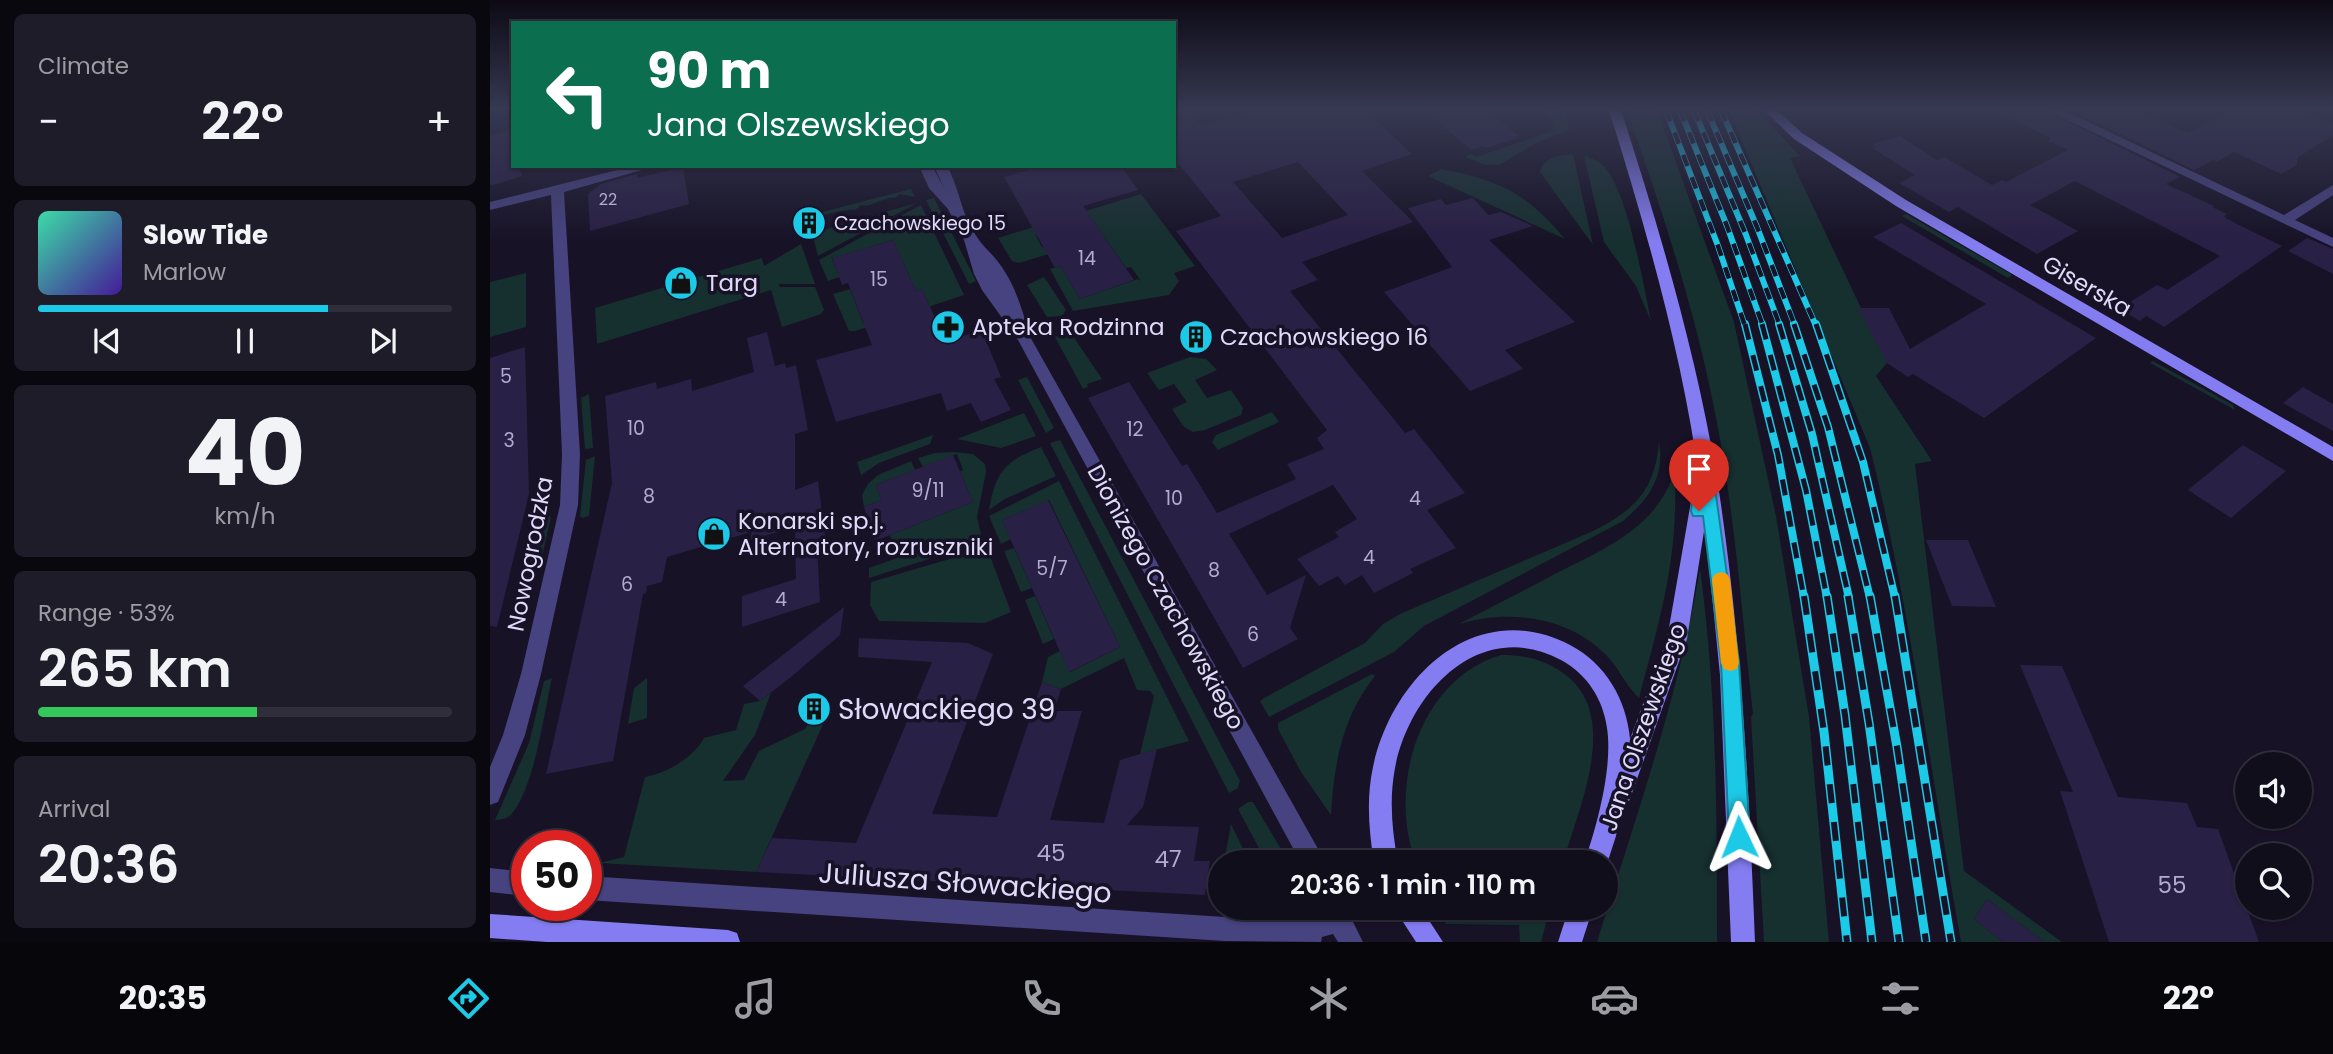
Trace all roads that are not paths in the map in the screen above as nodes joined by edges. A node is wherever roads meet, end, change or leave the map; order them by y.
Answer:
1 (1629, 154) edge
2 (1825, 154) edge
3 (2146, 154) edge
4 (642, 168) edge
5 (926, 168) edge
6 (941, 168) edge
7 (2333, 189) edge
8 (557, 190) junction
9 (490, 206) edge
10 (954, 207) junction
11 (2285, 220) junction
12 (2333, 243) edge
13 (2333, 455) edge
14 (1704, 466) junction
15 (490, 794) edge
16 (1307, 850) edge
17 (1383, 850) edge
18 (1600, 850) edge
19 (1600, 850) edge
20 (490, 880) edge
21 (511, 882) edge
22 (602, 889) edge
23 (1339, 920) edge
24 (1415, 920) edge
25 (1577, 920) edge
26 (1311, 926) edge
27 (501, 927) edge
28 (728, 942) edge
29 (1351, 942) edge
30 (1431, 942) edge
31 (1570, 942) edge
32 (1743, 942) edge

1 - 14 main road, Jana Olszewskiego
2 - 13 main road, Giserska
3 - 11 street
4 - 8 street
5 - 10 street, Dionizego Czachowskiego
6 - 10 street, Dionizego Czachowskiego
7 - 11 street
8 - 9 street
8 - 15 street, Nowogrodzka
10 - 16 street, Dionizego Czachowskiego
11 - 12 street
14 - 18 main road, Jana Olszewskiego
14 - 32 main road, Jana Olszewskiego
17 - 19 main road
20 - 21 street
22 - 26 street, Juliusza Słowackiego
23 - 29 street
24 - 30 main road
25 - 31 main road
27 - 28 main road

